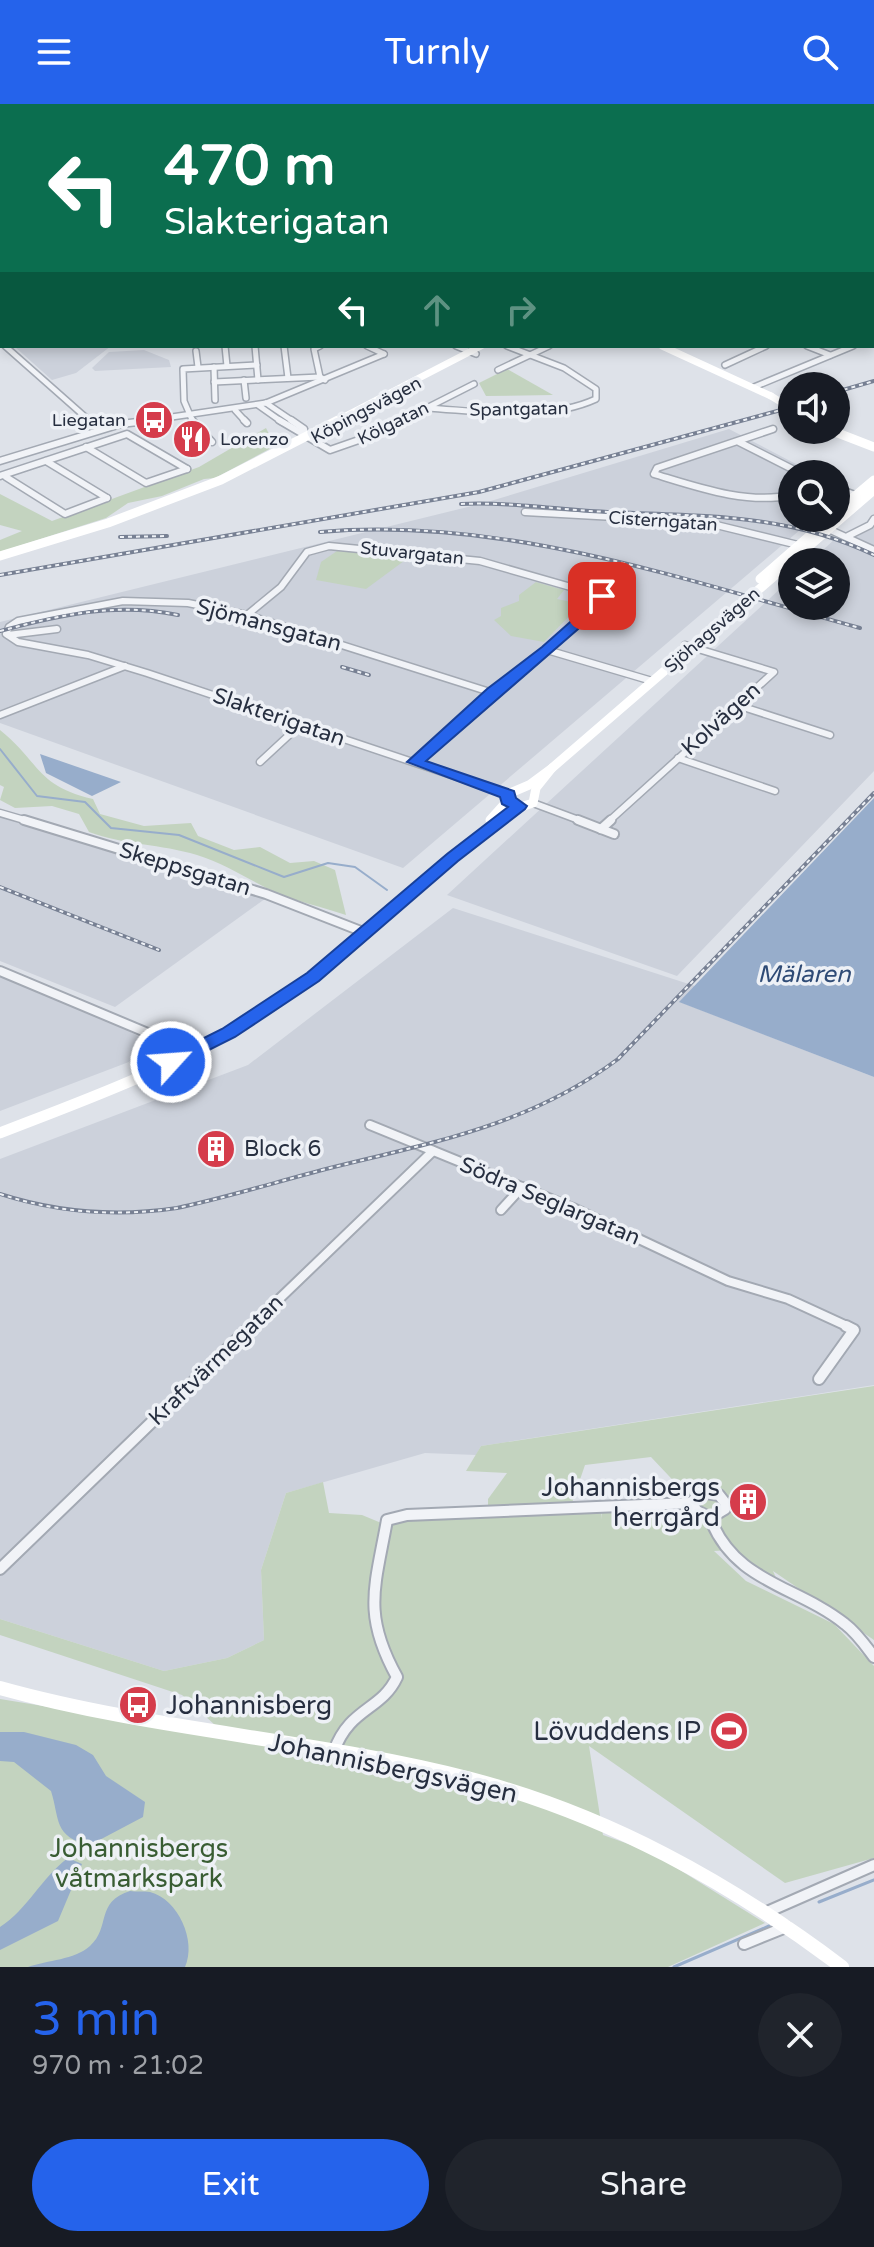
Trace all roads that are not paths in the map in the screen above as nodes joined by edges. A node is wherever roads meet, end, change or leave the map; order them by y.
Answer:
1 (7, 348) edge
2 (225, 348) edge
3 (255, 348) edge
4 (284, 348) edge
5 (316, 348) edge
6 (371, 348) edge
7 (513, 348) edge
8 (544, 348) edge
9 (666, 348) edge
10 (762, 348) edge
11 (812, 348) edge
12 (848, 348) edge
13 (196, 351) dead end
14 (476, 351) edge
15 (530, 354) junction
16 (831, 355) junction
17 (257, 365) junction
18 (725, 365) dead end
19 (227, 366) junction
20 (198, 367) junction
21 (214, 367) junction
22 (498, 370) dead end
23 (288, 378) junction
24 (274, 379) junction
25 (322, 379) junction
26 (244, 380) junction
27 (258, 380) junction
28 (214, 382) junction
29 (474, 384) dead end
30 (754, 387) junction
31 (275, 388) dead end
32 (246, 398) dead end
33 (215, 400) dead end
34 (778, 400) edge
35 (266, 403) junction
36 (258, 405) junction
37 (426, 408) junction
38 (235, 410) junction
39 (188, 415) junction
40 (247, 423) dead end
41 (99, 429) junction
42 (773, 429) dead end
43 (309, 436) junction
44 (850, 438) edge
45 (212, 442) dead end
46 (739, 442) junction
47 (86, 447) junction
48 (874, 448) edge
49 (0, 461) edge
50 (46, 461) junction
51 (778, 462) edge
52 (3, 476) edge
53 (874, 480) edge
54 (874, 490) edge
55 (850, 493) edge
56 (860, 497) junction
57 (778, 499) edge
58 (850, 503) edge
59 (850, 506) edge
60 (525, 512) dead end
61 (874, 519) edge
62 (820, 532) edge
63 (838, 532) edge
64 (848, 536) junction
65 (802, 546) junction
66 (874, 550) edge
67 (0, 556) edge
68 (247, 615) junction
69 (57, 629) dead end
70 (35, 632) junction
71 (10, 637) junction
72 (689, 646) junction
73 (48, 647) junction
74 (547, 650) junction
75 (125, 666) junction
76 (655, 679) junction
77 (493, 693) junction
78 (737, 705) junction
79 (0, 715) edge
80 (301, 724) junction
81 (830, 735) dead end
82 (678, 758) junction
83 (260, 762) dead end
84 (415, 762) junction
85 (552, 768) junction
86 (775, 791) dead end
87 (512, 795) junction
88 (534, 799) junction
89 (519, 806) junction
90 (0, 813) edge
91 (601, 829) junction
92 (614, 834) dead end
93 (453, 857) junction
94 (366, 933) junction
95 (0, 971) edge
96 (193, 1052) junction
97 (370, 1125) dead end
98 (0, 1133) edge
99 (433, 1151) junction
100 (522, 1187) junction
101 (501, 1210) dead end
102 (819, 1379) dead end
103 (691, 1503) junction
104 (710, 1518) junction
105 (0, 1569) edge
106 (874, 1657) edge
107 (0, 1688) edge
108 (334, 1752) junction
109 (874, 1865) edge
110 (767, 1912) junction
111 (787, 1927) junction
112 (744, 1944) dead end
113 (842, 1967) edge

1 - 41 street
2 - 19 street
3 - 17 street
4 - 23 street
5 - 25 street
6 - 25 street
7 - 15 street, Spantgatan
8 - 15 street
9 - 30 main road
10 - 18 street
11 - 16 street
12 - 16 street
13 - 20 street
14 - 43 main road, Köpingsvägen
15 - 22 street
15 - 37 street, Spantgatan
16 - 30 street
17 - 19 street
17 - 27 street
19 - 21 street
20 - 21 street
20 - 39 street
21 - 28 street
23 - 24 street
23 - 25 street
24 - 27 street
24 - 31 street
25 - 35 street
26 - 27 street
26 - 28 street
26 - 32 street
28 - 33 street
29 - 37 street, Kölgatan
30 - 34 main road, bridge
35 - 36 street
35 - 43 street
36 - 38 street
36 - 43 street
37 - 43 street, Kölgatan
38 - 39 street
38 - 40 street
39 - 41 street
39 - 45 street
41 - 49 street
42 - 46 street
43 - 67 main road, Köpingsvägen
44 - 48 main road
46 - 51 street
46 - 57 street
47 - 47 street
47 - 50 street
50 - 52 street
50 - 52 street
53 - 56 main road, Sjöhagsvägen
54 - 56 main road, Sjöhagsvägen
55 - 56 street
56 - 58 main road, Sjöhagsvägen
56 - 59 main road, Sjöhagsvägen
60 - 65 street, Cisterngatan
61 - 64 street
62 - 65 main road, Sjöhagsvägen
63 - 64 street
64 - 66 street
65 - 72 main road, Sjöhagsvägen
68 - 71 street, Sjömansgatan
68 - 74 street, Stuvargatan
68 - 77 street, Sjömansgatan
69 - 70 street
70 - 71 street
70 - 73 street
71 - 73 street, Slakterigatan
72 - 76 main road, Sjöhagsvägen
72 - 78 street, Kolvägen
73 - 75 street, Slakterigatan
74 - 76 street
74 - 77 street
75 - 79 street
75 - 80 street, Slakterigatan
76 - 85 main road, Sjöhagsvägen
77 - 84 street
78 - 81 street
78 - 82 street, Kolvägen
80 - 83 street
80 - 84 street, Slakterigatan
82 - 86 street
82 - 91 street, Kolvägen
84 - 87 street, Slakterigatan
85 - 87 main road, Sjöhagsvägen
85 - 88 main road, Sjöhagsvägen
87 - 88 main road
87 - 89 main road
87 - 93 main road, Sjöhagsvägen
88 - 89 main road, Sjöhagsvägen
88 - 91 street
89 - 93 main road, Sjöhagsvägen
90 - 94 street, Skeppsgatan
91 - 92 street
93 - 94 main road, Sjöhagsvägen
94 - 96 main road, Sjöhagsvägen
95 - 96 street
96 - 98 main road, Sjöhagsvägen
97 - 99 street, Södra Seglargatan
99 - 100 street, Södra Seglargatan
99 - 105 street, Kraftvärmegatan
100 - 101 street
100 - 102 street, Södra Seglargatan
103 - 104 street
103 - 104 street
103 - 108 street
104 - 106 street
107 - 108 main road, Johannisbergsvägen
108 - 110 main road, Johannisbergsvägen
109 - 110 street
110 - 111 main road, Johannisbergsvägen
111 - 112 street
111 - 113 main road, Johannisbergsvägen

